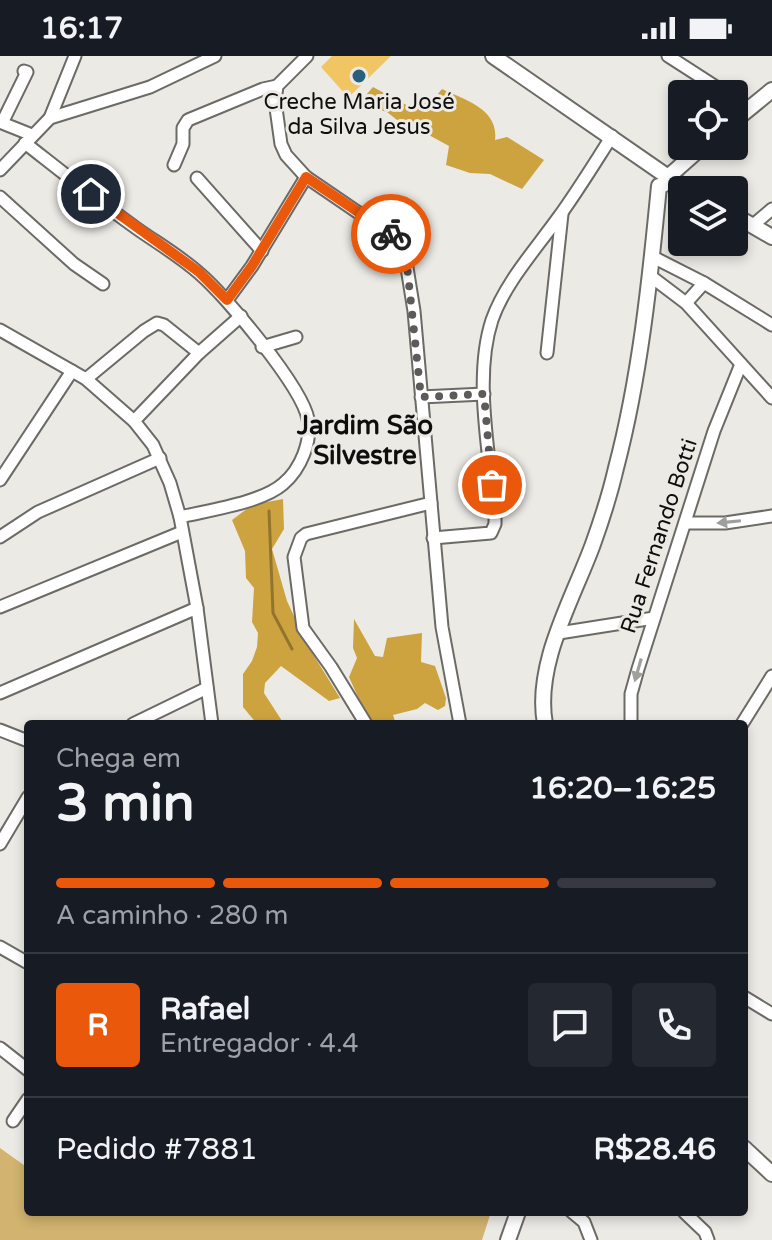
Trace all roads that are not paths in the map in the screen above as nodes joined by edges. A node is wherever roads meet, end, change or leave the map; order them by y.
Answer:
1 (75, 56) edge
2 (215, 56) edge
3 (307, 56) edge
4 (493, 56) edge
5 (668, 56) edge
6 (512, 62) edge
7 (24, 71) dead end
8 (705, 80) edge
9 (277, 86) junction
10 (772, 90) edge
11 (750, 109) edge
12 (50, 118) junction
13 (612, 136) junction
14 (28, 139) junction
15 (687, 160) edge
16 (174, 165) dead end
17 (0, 170) edge
18 (669, 176) edge
19 (306, 177) junction
20 (668, 177) joint
21 (197, 178) dead end
22 (0, 197) edge
23 (772, 209) edge
24 (563, 212) junction
25 (748, 224) edge
26 (752, 226) junction
27 (772, 237) edge
28 (262, 251) junction
29 (651, 256) junction
30 (649, 275) junction
31 (704, 283) junction
32 (103, 284) dead end
33 (646, 296) junction
34 (682, 299) junction
35 (227, 300) junction
36 (241, 316) junction
37 (772, 325) edge
38 (0, 330) edge
39 (296, 337) dead end
40 (262, 347) junction
41 (199, 353) junction
42 (547, 353) dead end
43 (741, 364) junction
44 (72, 371) junction
45 (86, 379) junction
46 (484, 394) junction
47 (421, 397) junction
48 (772, 398) edge
49 (134, 421) junction
50 (160, 458) junction
51 (0, 480) edge
52 (431, 503) junction
53 (772, 516) edge
54 (180, 517) junction
55 (685, 523) junction
56 (182, 532) junction
57 (0, 537) edge
58 (433, 538) junction
59 (0, 607) edge
60 (197, 608) junction
61 (654, 618) junction
62 (559, 633) junction
63 (772, 676) edge
64 (207, 688) junction
65 (0, 693) edge
66 (141, 720) edge
67 (211, 720) edge
68 (363, 720) edge
69 (459, 720) edge
70 (545, 720) edge
71 (631, 720) edge
72 (744, 720) edge
73 (0, 730) edge
74 (24, 739) edge
75 (24, 804) edge
76 (0, 844) edge
77 (0, 947) edge
78 (24, 961) edge
79 (748, 999) edge
80 (772, 1014) edge
81 (0, 1048) edge
82 (24, 1067) edge
83 (24, 1105) edge
84 (13, 1121) dead end
85 (748, 1152) edge
86 (772, 1174) edge
87 (517, 1216) edge
88 (577, 1216) edge
89 (688, 1216) edge
90 (508, 1240) edge
91 (591, 1240) edge
92 (708, 1240) edge

1 - 12 street
2 - 12 street
3 - 9 street
4 - 6 main road
5 - 8 street
6 - 13 main road
7 - 14 street
9 - 16 street
9 - 19 street
10 - 11 main road
12 - 14 street
13 - 20 main road
13 - 24 street
14 - 17 street
14 - 35 street
15 - 18 main road
19 - 28 street
19 - 47 street
20 - 29 main road
21 - 28 street
22 - 32 street
23 - 26 street
24 - 42 street
24 - 46 street
25 - 26 main road
26 - 27 main road
28 - 35 street
29 - 30 main road
29 - 31 street
30 - 33 main road
30 - 34 street
31 - 34 street
31 - 37 street
33 - 34 street
33 - 62 main road
34 - 43 street
35 - 36 street
36 - 40 street
36 - 41 street
38 - 44 street
39 - 40 street
40 - 54 street
41 - 45 street
41 - 49 street
43 - 48 street
43 - 55 street, Rua Fernando Botti
44 - 45 street
44 - 51 street
45 - 49 street
46 - 47 street
46 - 58 street
47 - 52 street
49 - 50 street
50 - 54 street
50 - 57 street
52 - 58 street
52 - 68 street
53 -> 55 street
54 - 56 street
55 - 61 street, Rua Fernando Botti
56 - 59 street
56 - 60 street
58 - 69 street
60 - 64 street
60 - 65 street
61 - 62 street
61 -> 71 street, Rua Fernando Botti
62 - 70 main road
63 - 72 street
64 - 66 street
64 - 67 street
73 - 74 street
75 - 76 street
77 - 78 street
79 - 80 street
81 - 82 street
83 - 84 street
85 - 86 main road
87 - 90 main road
88 - 91 street
89 - 92 street

